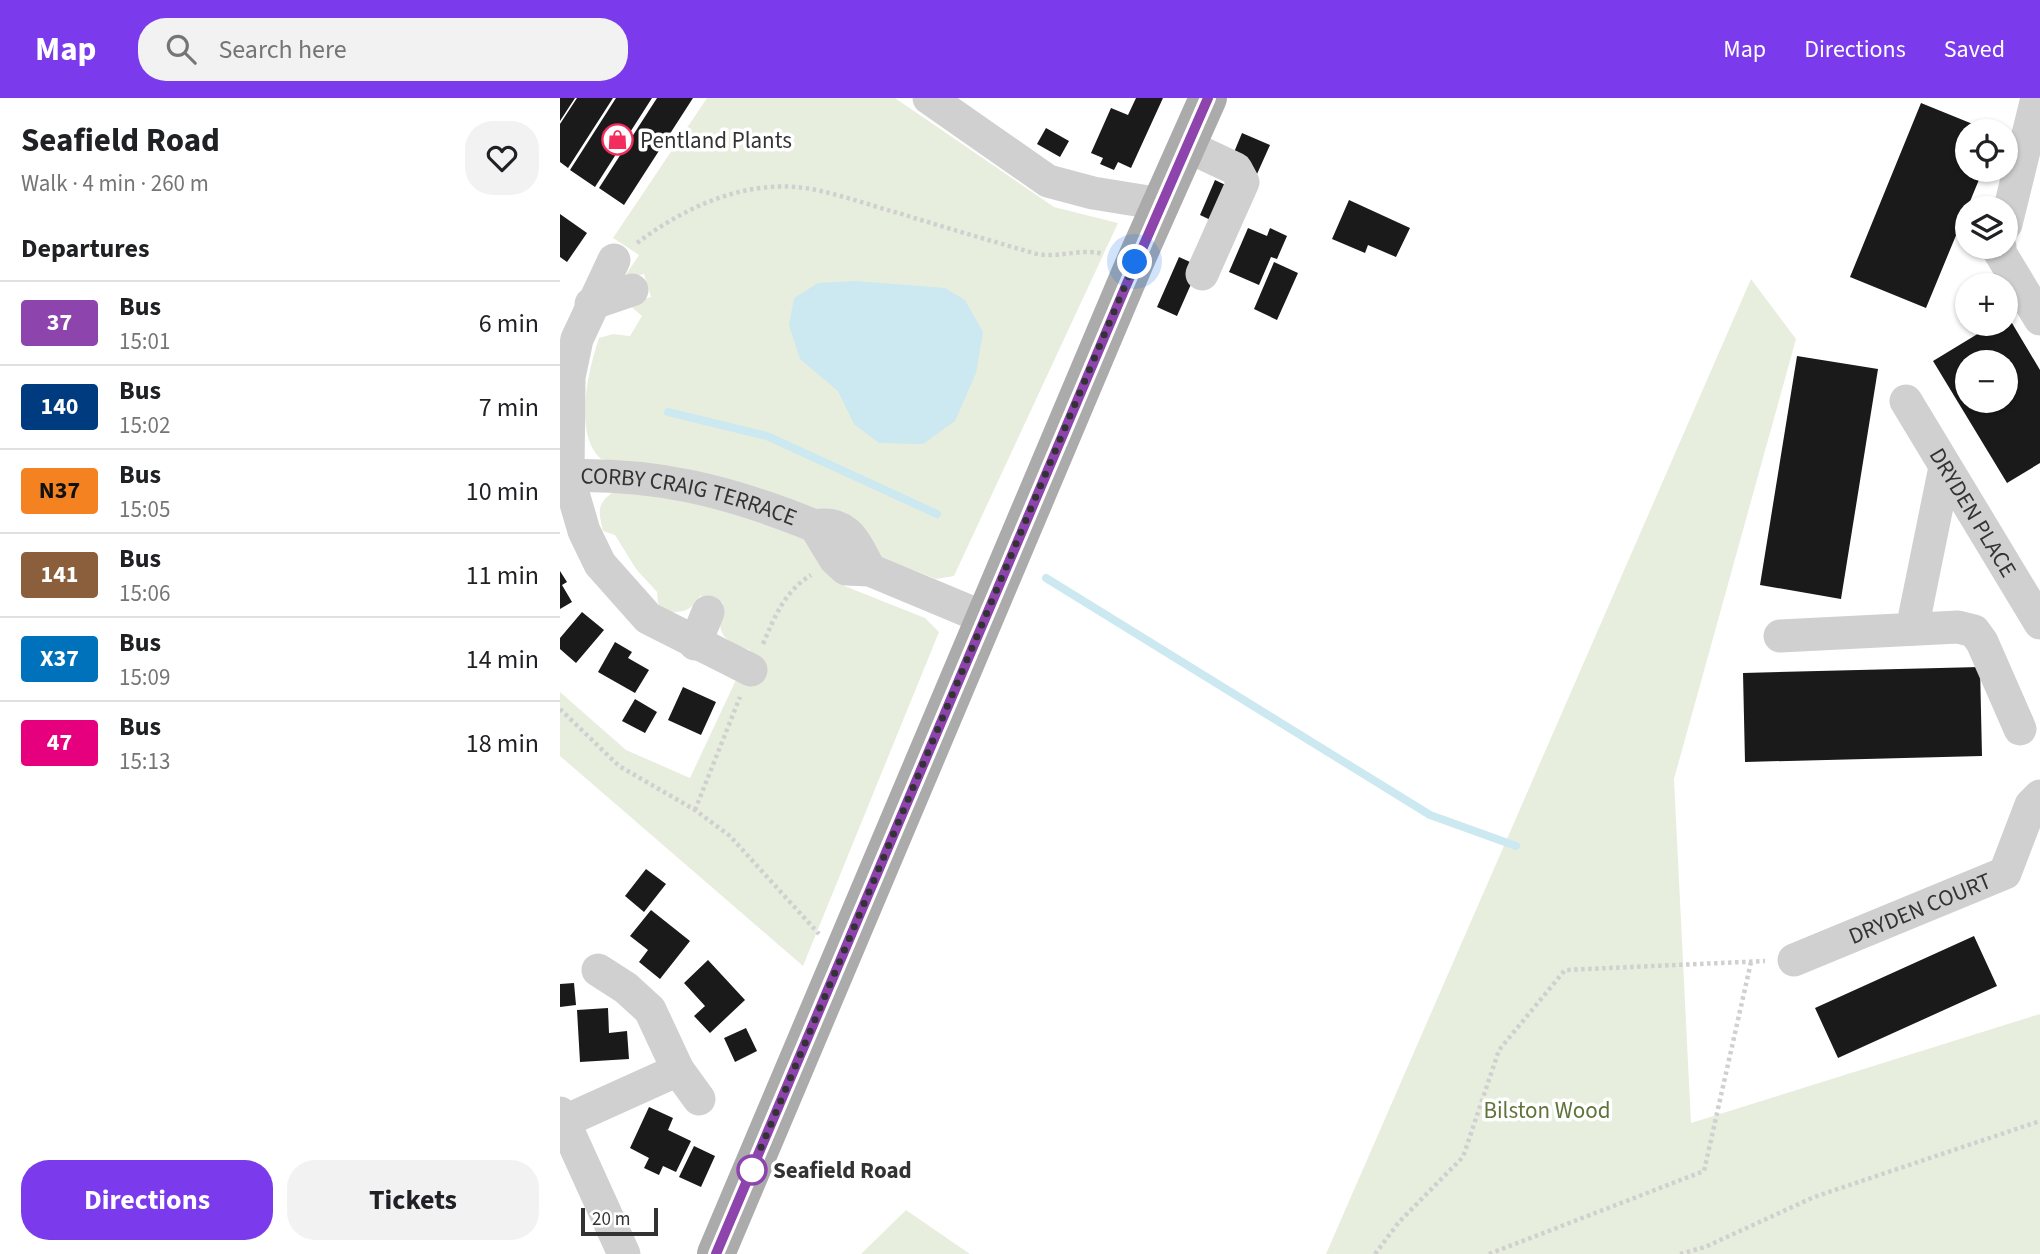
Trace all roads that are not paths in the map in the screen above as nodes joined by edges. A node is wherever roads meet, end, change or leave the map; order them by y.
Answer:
1 (929, 98) edge
2 (1208, 98) edge
3 (2037, 98) edge
4 (1187, 146) junction
5 (2013, 196) edge
6 (1161, 204) junction
7 (2004, 259) edge
8 (614, 260) road end
9 (1202, 274) dead end
10 (591, 304) junction
11 (628, 305) dead end
12 (2040, 319) edge
13 (1906, 401) dead end
14 (1945, 467) junction
15 (564, 476) edge
16 (708, 612) dead end
17 (985, 618) junction
18 (2040, 623) edge
19 (1912, 629) junction
20 (1780, 636) dead end
21 (695, 644) junction
22 (751, 670) dead end
23 (2020, 729) dead end
24 (2040, 796) edge
25 (1794, 960) road end
26 (598, 970) dead end
27 (678, 1070) junction
28 (699, 1099) dead end
29 (562, 1117) edge
30 (624, 1254) edge
31 (716, 1254) edge

1 - 6 street
2 - 4 main road
3 - 5 street
4 - 6 main road
4 - 9 street
6 - 17 main road
7 - 12 street
8 - 10 street
10 - 11 street
10 - 15 street
13 - 14 street, DRYDEN PLACE
14 - 18 street, DRYDEN PLACE
14 - 19 street
15 - 17 street, CORBY CRAIG TERRACE
15 - 21 street
16 - 21 street
17 - 31 main road
19 - 20 street
19 - 23 street
21 - 22 street
24 - 25 street, DRYDEN COURT
26 - 27 street
27 - 28 street
27 - 29 street
29 - 30 street

